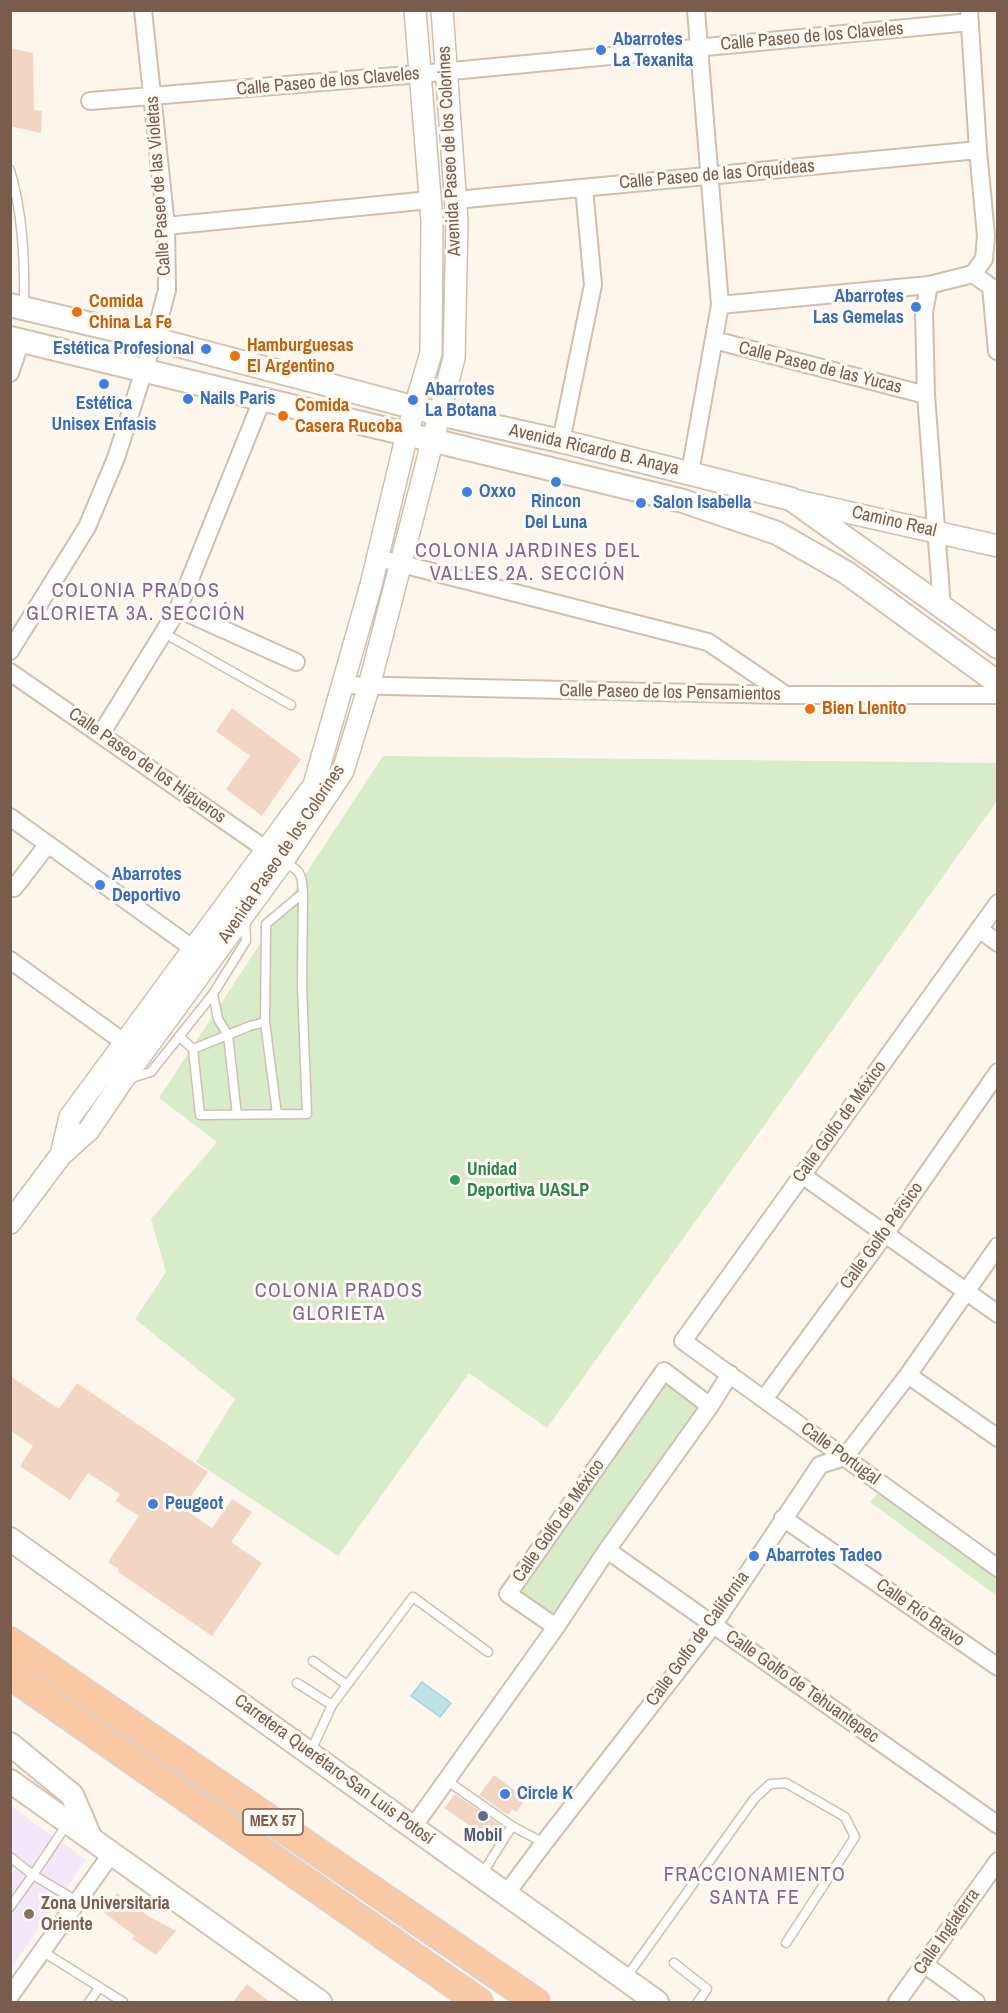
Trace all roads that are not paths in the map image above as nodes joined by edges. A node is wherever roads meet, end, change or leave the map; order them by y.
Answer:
1 (143, 10) edge
2 (415, 10) edge
3 (442, 10) edge
4 (696, 10) edge
5 (969, 16) edge
6 (699, 48) junction
7 (447, 72) junction
8 (420, 74) junction
9 (152, 97) junction
10 (90, 101) dead end
11 (978, 150) junction
12 (10, 170) edge
13 (710, 176) junction
14 (584, 188) junction
15 (430, 200) junction
16 (456, 200) junction
17 (166, 226) junction
18 (973, 273) junction
19 (929, 285) junction
20 (720, 305) junction
21 (17, 307) edge
22 (16, 339) edge
23 (154, 339) junction
24 (714, 340) junction
25 (997, 351) edge
26 (144, 370) junction
27 (10, 373) edge
28 (926, 395) junction
29 (262, 400) junction
30 (416, 408) junction
31 (439, 414) junction
32 (407, 434) junction
33 (433, 440) junction
34 (561, 441) junction
35 (690, 472) junction
36 (791, 499) junction
37 (937, 532) junction
38 (998, 546) edge
39 (378, 558) junction
40 (401, 564) junction
41 (942, 607) junction
42 (178, 609) junction
43 (164, 633) junction
44 (998, 647) edge
45 (10, 651) edge
46 (296, 662) dead end
47 (10, 672) edge
48 (998, 682) edge
49 (343, 685) junction
50 (369, 686) junction
51 (787, 695) junction
52 (998, 695) edge
53 (291, 705) dead end
54 (100, 735) junction
55 (10, 817) edge
56 (48, 844) junction
57 (275, 855) junction
58 (14, 888) dead end
59 (303, 892) junction
60 (998, 903) edge
61 (245, 914) junction
62 (979, 929) junction
63 (998, 943) edge
64 (201, 955) junction
65 (10, 960) edge
66 (213, 994) junction
67 (265, 1022) junction
68 (228, 1035) junction
69 (179, 1036) junction
70 (124, 1043) junction
71 (193, 1049) junction
72 (998, 1072) edge
73 (122, 1081) junction
74 (97, 1099) junction
75 (277, 1114) junction
76 (237, 1115) junction
77 (70, 1117) junction
78 (89, 1130) junction
79 (61, 1155) junction
80 (802, 1175) junction
81 (10, 1223) edge
82 (885, 1234) junction
83 (998, 1246) edge
84 (966, 1291) junction
85 (998, 1314) edge
86 (683, 1341) joint
87 (730, 1374) junction
88 (908, 1375) junction
89 (764, 1399) junction
90 (710, 1406) junction
91 (998, 1438) edge
92 (845, 1457) junction
93 (783, 1518) junction
94 (10, 1539) edge
95 (607, 1550) junction
96 (10, 1558) edge
97 (998, 1568) edge
98 (70, 1581) junction
99 (714, 1624) junction
100 (556, 1627) junction
101 (10, 1641) edge
102 (488, 1652) dead end
103 (313, 1661) dead end
104 (998, 1667) edge
105 (10, 1675) edge
106 (297, 1683) dead end
107 (347, 1685) junction
108 (332, 1705) junction
109 (10, 1744) edge
110 (310, 1754) junction
111 (446, 1780) junction
112 (10, 1781) edge
113 (68, 1822) junction
114 (512, 1826) junction
115 (998, 1826) edge
116 (413, 1827) junction
117 (92, 1840) junction
118 (544, 1843) junction
119 (112, 1853) junction
120 (10, 1857) edge
121 (995, 1870) edge
122 (33, 1875) junction
123 (481, 1876) junction
124 (507, 1894) junction
125 (77, 1901) junction
126 (10, 1906) edge
127 (786, 1944) dead end
128 (42, 1951) junction
129 (674, 1963) dead end
130 (924, 1964) junction
131 (430, 1968) junction
132 (625, 1980) junction
133 (99, 1988) junction
134 (10, 1996) edge
135 (88, 2002) edge
136 (123, 2002) edge
137 (320, 2002) edge
138 (458, 2002) edge
139 (479, 2002) edge
140 (536, 2002) edge
141 (657, 2002) edge
142 (698, 2002) edge
143 (897, 2002) edge
144 (976, 2002) edge

1 - 9 street, Calle Paseo de las Violetas
2 - 8 street, Avenida Paseo de los Colorines
3 - 7 street, Avenida Paseo de los Colorines
4 - 6 street
5 - 6 street, Calle Paseo de los Claveles
5 - 11 street
6 - 7 street, Calle Paseo de los Claveles
6 - 13 street
7 - 8 street, Calle Paseo de los Claveles
7 - 16 street, Avenida Paseo de los Colorines
8 - 9 street, Calle Paseo de los Claveles
8 - 15 street, Avenida Paseo de los Colorines
9 - 10 street, Calle Paseo de los Claveles
9 - 17 street, Calle Paseo de las Violetas
11 - 13 street, Calle Paseo de las Orquídeas
11 - 18 street
12 - 21 lane
13 - 14 street, Calle Paseo de las Orquídeas
13 - 20 street
14 - 16 street, Calle Paseo de las Orquídeas
14 - 34 street
15 - 17 street
15 - 30 street, Avenida Paseo de los Colorines
16 - 31 street, Avenida Paseo de los Colorines
17 - 23 street, Calle Paseo de las Violetas
18 - 19 street
18 - 25 street
19 - 20 street
19 - 28 street
20 - 24 street
21 - 23 main road, Avenida Ricardo B. Anaya
22 - 26 main road, Avenida Ricardo B. Anaya
22 - 27 street
23 - 26 street, Calle Paseo de las Violetas
23 - 30 main road, Avenida Ricardo B. Anaya
24 - 28 street, Calle Paseo de las Yucas
24 - 35 street
26 - 29 main road, Avenida Ricardo B. Anaya
26 - 45 street, Calle Paseo de las Violetas
28 - 37 street
29 - 32 main road, Avenida Ricardo B. Anaya
29 - 42 street
30 - 31 main road, Avenida Ricardo B. Anaya
30 - 32 street, Avenida Paseo de los Colorines
31 - 33 street, Avenida Paseo de los Colorines
31 - 34 main road, Avenida Ricardo B. Anaya
32 - 33 main road, Avenida Ricardo B. Anaya
32 - 39 street, Avenida Paseo de los Colorines
33 - 40 street, Avenida Paseo de los Colorines
33 - 48 main road, Avenida Ricardo B. Anaya
34 - 35 main road, Avenida Ricardo B. Anaya
35 - 36 main road, Avenida Ricardo B. Anaya
36 - 37 street, Camino Real
36 - 41 main road, Avenida Ricardo B. Anaya
37 - 38 street, Camino Real
37 - 41 street
39 - 40 street
39 - 49 street, Avenida Paseo de los Colorines
40 - 50 street, Avenida Paseo de los Colorines
40 - 51 street
41 - 44 main road, Avenida Ricardo B. Anaya
42 - 43 street
42 - 46 street
43 - 53 lane
43 - 54 street
47 - 54 street, Calle Paseo de los Higueros
49 - 50 street, Calle Paseo de los Pensamientos
49 - 57 street, Avenida Paseo de los Colorines
50 - 51 street, Calle Paseo de los Pensamientos
50 - 57 street, Avenida Paseo de los Colorines
51 - 52 street, Calle Paseo de los Pensamientos
54 - 57 street, Calle Paseo de los Higueros
55 - 56 street
56 - 58 street
56 - 64 street
57 - 59 lane
57 - 61 street, Avenida Paseo de los Colorines
57 - 64 street, Avenida Paseo de los Colorines
59 - 67 lane
59 - 75 lane
60 - 62 street, Calle Golfo de México
61 - 64 street, Avenida Paseo de los Colorines
61 - 66 lane
62 - 63 street
62 - 80 street, Calle Golfo de México
64 - 70 street, Avenida Paseo de los Colorines
64 - 73 street, Avenida Paseo de los Colorines
65 - 70 street
66 - 68 lane
66 - 69 lane
67 - 68 lane
67 - 75 lane
68 - 71 lane
68 - 76 lane
69 - 71 lane
69 - 73 lane
70 - 74 street, Avenida Paseo de los Colorines
71 - 76 lane
72 - 82 street, Calle Golfo Pérsico
73 - 74 street, Avenida Paseo de los Colorines
74 - 77 street, Avenida Paseo de los Colorines
74 - 78 street, Avenida Paseo de los Colorines
75 - 76 lane
77 - 78 street
77 - 79 street, Avenida Paseo de los Colorines
78 - 79 street, Avenida Paseo de los Colorines
79 - 81 street, Avenida Paseo de los Colorines
80 - 82 street
80 - 86 street, Calle Golfo de México
82 - 84 street
82 - 89 street, Calle Golfo Pérsico
83 - 84 street
84 - 85 street
84 - 88 street
86 - 87 street, Calle Portugal
87 - 89 street, Calle Portugal
87 - 90 street
88 - 91 street
88 - 92 street
89 - 92 street, Calle Portugal
90 - 95 street
90 - 100 street, Calle Golfo de México
92 - 93 street, Calle Golfo de California
92 - 97 street, Calle Portugal
93 - 99 street, Calle Golfo de California
93 - 104 street, Calle Río Bravo
94 - 98 main road, Carretera Querétaro-San Luis Potosí
95 - 99 street, Calle Golfo de Tehuantepec
95 - 100 street
96 - 98 main road
98 - 110 main road, Carretera Querétaro-San Luis Potosí
99 - 115 street, Calle Golfo de Tehuantepec
99 - 118 street, Calle Golfo de California
100 - 111 street
101 - 140 highway, MEX 57
102 - 107 lane
103 - 107 lane
105 - 131 highway, MEX 57
106 - 108 lane
107 - 108 lane
108 - 110 lane
109 - 117 main road
110 - 116 main road, Carretera Querétaro-San Luis Potosí
111 - 114 lane
111 - 116 street
112 - 113 main road
113 - 117 main road
113 - 122 lane
114 - 118 lane
114 - 123 lane
116 - 123 main road, Carretera Querétaro-San Luis Potosí
117 - 119 main road
118 - 124 street, Calle Golfo de California
119 - 125 street
119 - 137 main road
120 - 122 lane
121 - 130 street, Calle Inglaterra
122 - 125 lane
122 - 126 lane
123 - 124 main road, Carretera Querétaro-San Luis Potosí
124 - 132 main road, Carretera Querétaro-San Luis Potosí
125 - 128 street
127 - 132 lane
128 - 133 lane
128 - 134 street
129 - 142 lane
130 - 143 street, Calle Inglaterra
130 - 144 street
131 - 138 highway
131 - 139 highway, MEX 57
132 - 141 main road, Carretera Querétaro-San Luis Potosí
133 - 135 lane
133 - 136 lane

